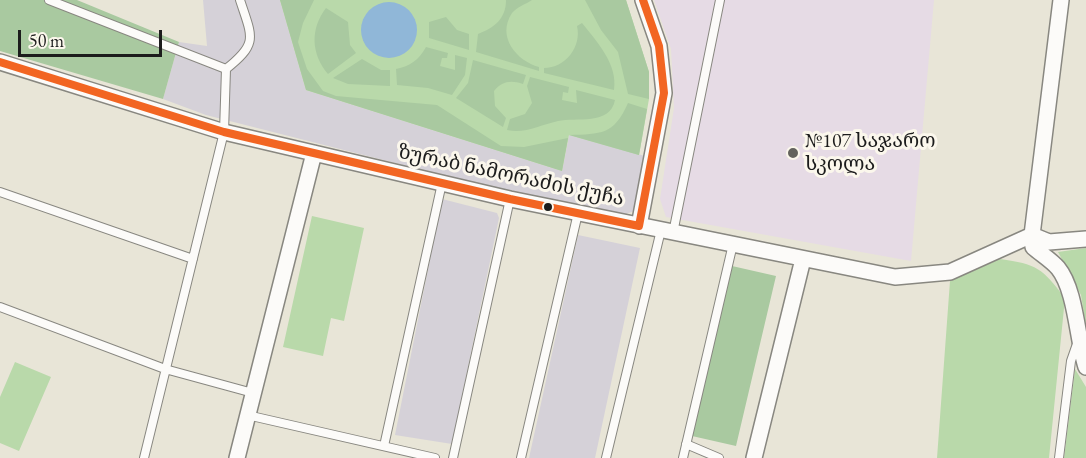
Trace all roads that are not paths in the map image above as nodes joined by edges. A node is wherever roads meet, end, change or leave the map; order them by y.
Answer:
1 (49, 0) edge
2 (240, 0) edge
3 (643, 0) edge
4 (720, 0) edge
5 (1061, 0) edge
6 (0, 62) edge
7 (226, 69) junction
8 (224, 132) junction
9 (314, 153) junction
10 (442, 183) junction
11 (0, 192) edge
12 (510, 199) junction
13 (578, 213) junction
14 (639, 226) junction
15 (667, 231) junction
16 (1032, 235) junction
17 (1086, 239) edge
18 (733, 244) junction
19 (803, 259) junction
20 (193, 260) junction
21 (0, 308) edge
22 (1078, 341) junction
23 (1086, 367) edge
24 (165, 369) junction
25 (253, 393) junction
26 (248, 415) junction
27 (686, 444) junction
28 (384, 446) junction
29 (144, 458) edge
30 (237, 458) edge
31 (435, 458) edge
32 (453, 458) edge
33 (521, 458) edge
34 (606, 458) edge
35 (683, 458) edge
36 (719, 458) edge
37 (754, 458) edge
38 (1059, 458) edge

1 - 7 lane
2 - 7 lane
3 - 14 street
4 - 15 lane
5 - 16 street
6 - 8 street, ზურაბ ნამორაძის ქუჩა
7 - 8 lane
8 - 9 street, ზურაბ ნამორაძის ქუჩა
8 - 20 lane
9 - 10 street, ზურაბ ნამორაძის ქუჩა
9 - 25 street
10 - 12 street, ზურაბ ნამორაძის ქუჩა
10 - 28 lane
11 - 20 lane
12 - 13 street, ზურაბ ნამორაძის ქუჩა
12 - 32 lane
13 - 14 street, ზურაბ ნამორაძის ქუჩა
13 - 33 lane
14 - 15 street, ზურაბ ნამორაძის ქუჩა
15 - 18 street, ზურაბ ნამორაძის ქუჩა
15 - 34 lane
16 - 17 street
16 - 19 street, ზურაბ ნამორაძის ქუჩა
16 - 22 street
18 - 19 street, ზურაბ ნამორაძის ქუჩა
18 - 27 lane
19 - 37 street
20 - 24 lane
21 - 24 lane
22 - 23 street
22 - 38 lane
24 - 25 lane
24 - 29 lane
25 - 26 street
26 - 28 lane
26 - 30 street
27 - 35 lane
27 - 36 lane
28 - 31 lane

